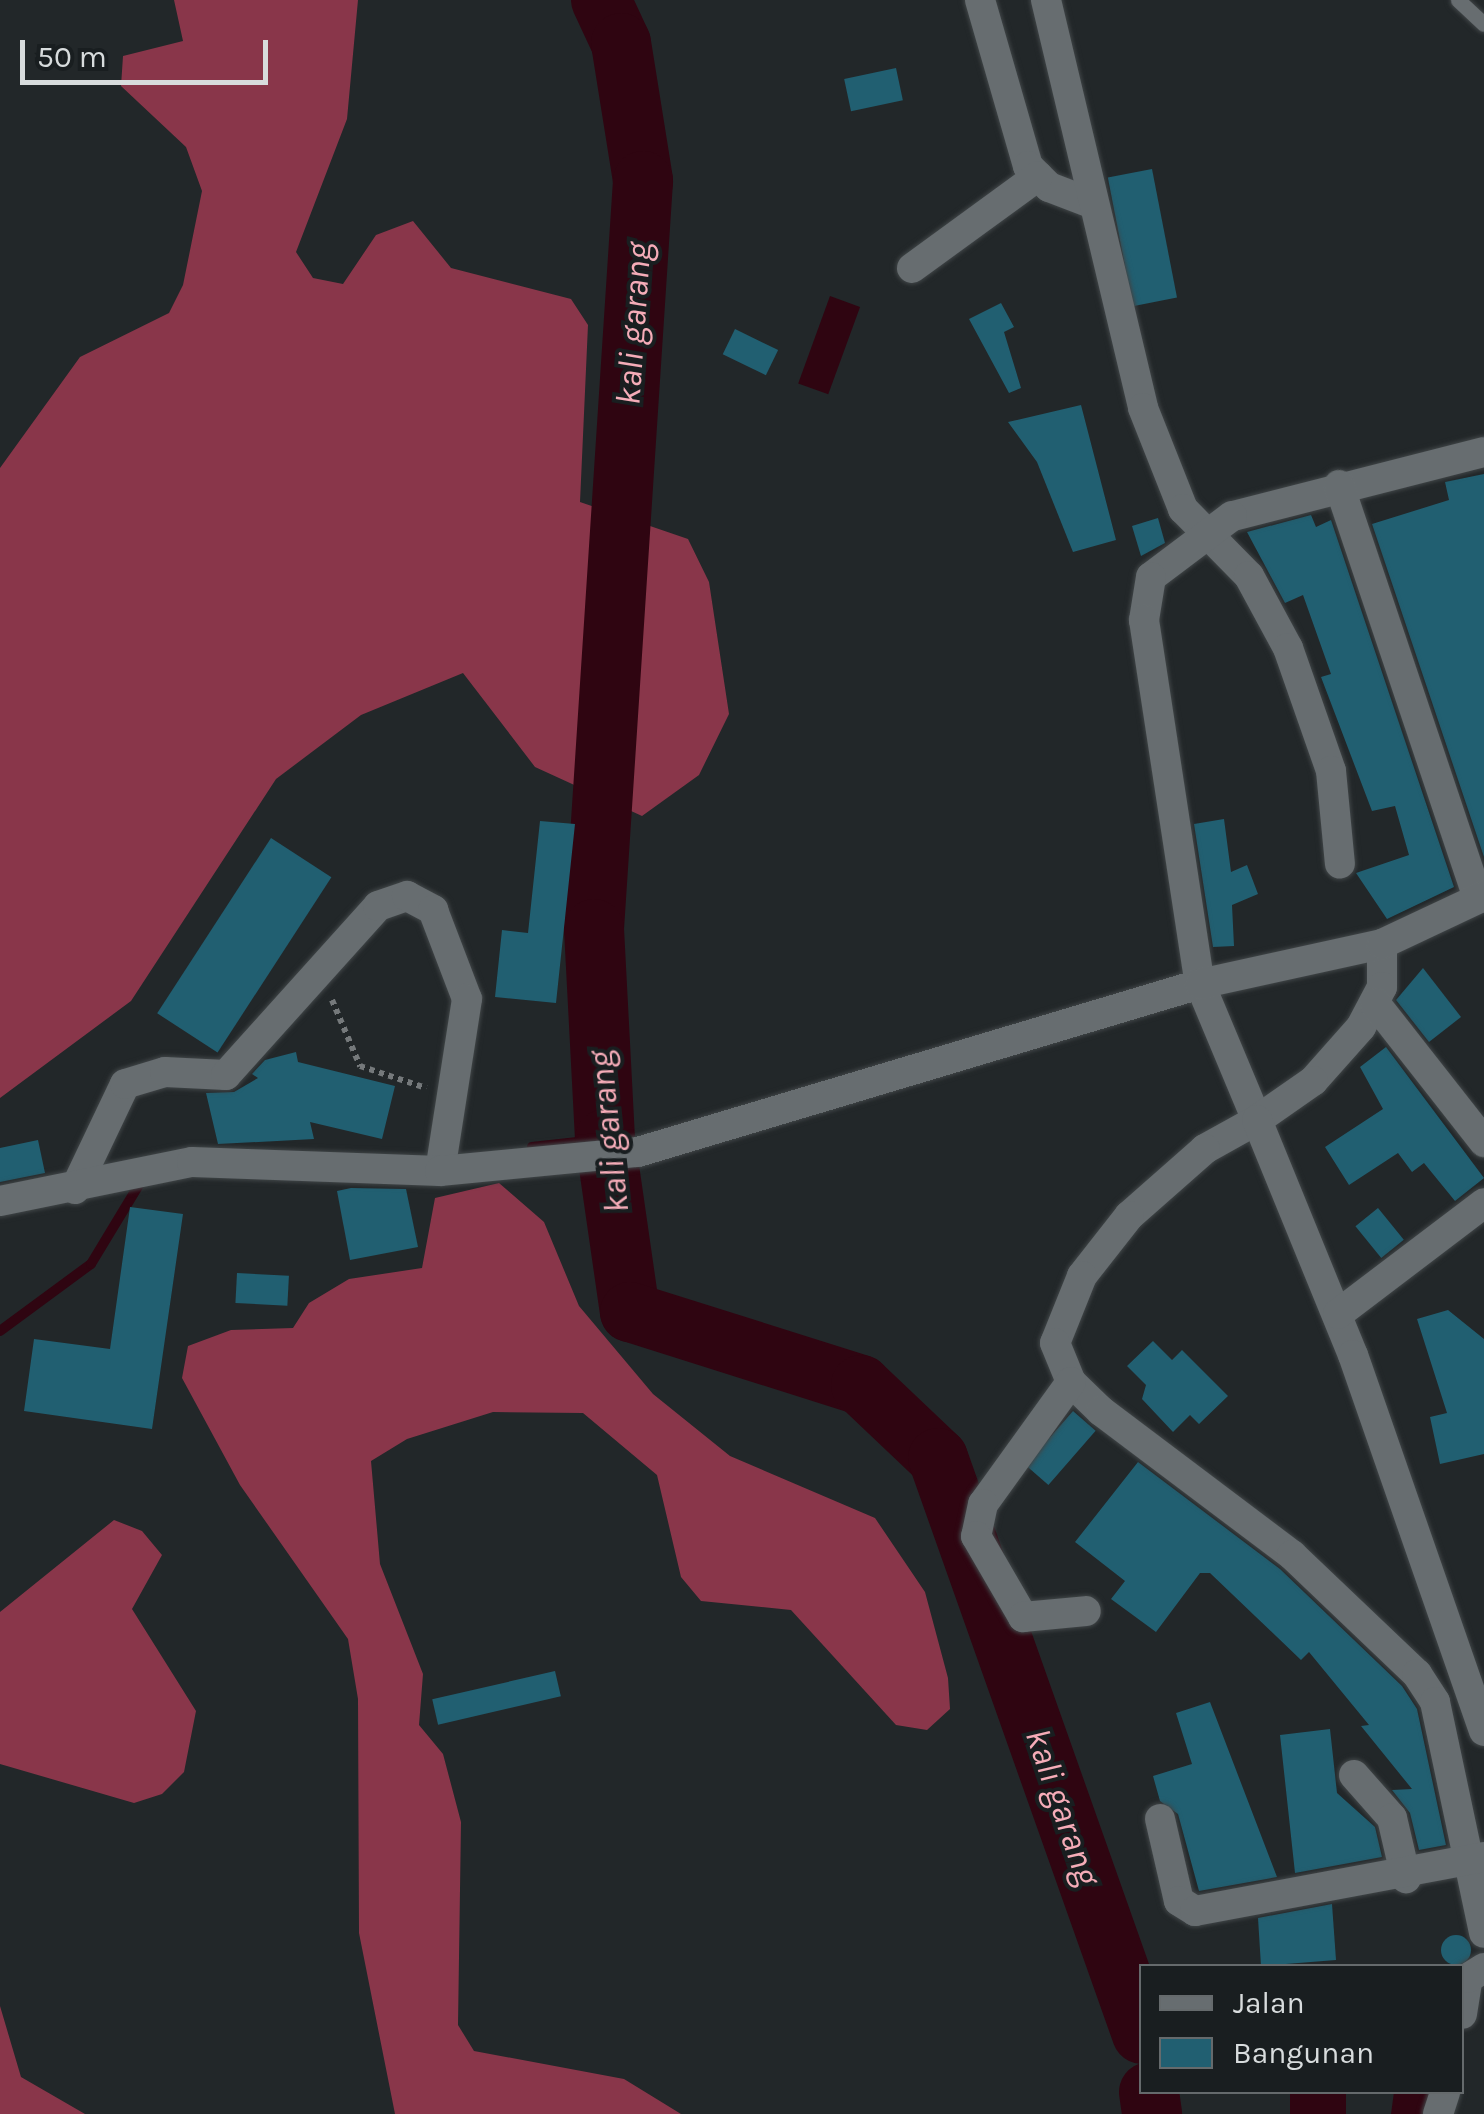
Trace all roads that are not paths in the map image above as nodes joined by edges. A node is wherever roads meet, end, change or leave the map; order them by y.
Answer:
1 (980, 0) edge
2 (1046, 0) edge
3 (1458, 0) edge
4 (1484, 24) edge
5 (1038, 176) junction
6 (1088, 202) junction
7 (912, 268) dead end
8 (1484, 452) edge
9 (1340, 485) junction
10 (1204, 528) junction
11 (1340, 864) dead end
12 (1481, 897) edge
13 (1382, 944) junction
14 (1200, 984) junction
15 (1375, 1003) junction
16 (1257, 1120) junction
17 (1484, 1142) edge
18 (441, 1159) junction
19 (75, 1189) junction
20 (0, 1201) edge
21 (1484, 1203) edge
22 (1338, 1314) junction
23 (1071, 1382) junction
24 (1086, 1611) dead end
25 (1484, 1731) edge
26 (1354, 1776) dead end
27 (1160, 1819) dead end
28 (1478, 1859) edge
29 (1406, 1878) junction
30 (1484, 1933) edge
31 (1484, 1968) edge
32 (1464, 2002) edge

1 - 5 street
2 - 6 street
3 - 4 lane
5 - 6 street
5 - 7 street
6 - 10 street
8 - 9 street
9 - 10 street
9 - 12 street
10 - 11 street
10 - 14 street
12 - 13 street
13 - 14 street
13 - 15 street
14 - 16 street
14 - 18 street
15 - 16 street
15 - 17 street
16 - 22 street
16 - 23 street
18 - 19 street
18 - 19 street
19 - 20 street
21 - 22 street
22 - 25 street
23 - 24 street
23 - 28 street
26 - 29 street
27 - 29 street
28 - 29 street
28 - 30 street
31 - 32 street

